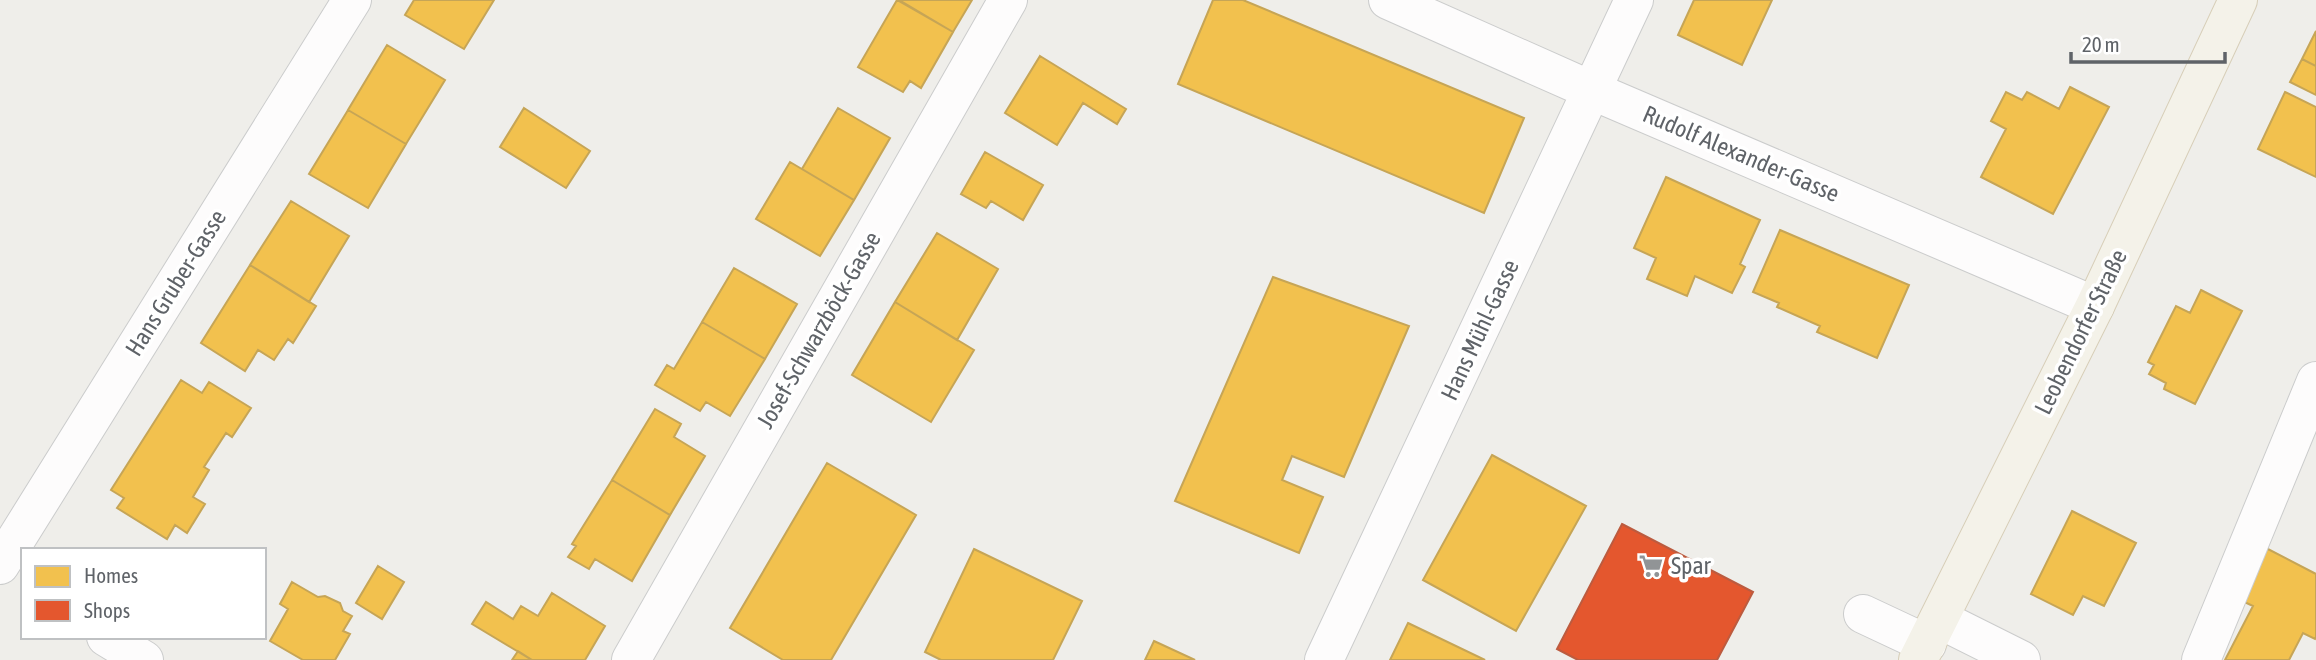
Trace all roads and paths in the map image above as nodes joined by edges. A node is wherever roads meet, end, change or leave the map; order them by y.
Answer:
1 (352, 0) edge
2 (1008, 0) edge
3 (1388, 0) edge
4 (1634, 0) edge
5 (2238, 0) edge
6 (1593, 91) junction
7 (2095, 306) junction
8 (2316, 381) edge
9 (0, 565) edge
10 (0, 574) edge
11 (21, 586) edge
12 (1863, 614) dead end
13 (109, 639) edge
14 (1928, 641) edge
15 (144, 660) edge
16 (631, 660) edge
17 (1324, 660) edge
18 (2021, 660) edge
19 (2201, 660) edge

1 - 9 street, Hans Gruber-Gasse
2 - 16 street, Josef-Schwarzböck-Gasse
3 - 6 street, Rudolf Alexander-Gasse
4 - 6 street, Hans Mühl-Gasse
5 - 7 main road, Leobendorfer Straße
6 - 7 street, Rudolf Alexander-Gasse
6 - 17 street, Hans Mühl-Gasse
7 - 14 main road, Leobendorfer Straße
8 - 19 street
10 - 11 street
12 - 14 street
13 - 15 street
14 - 18 street

